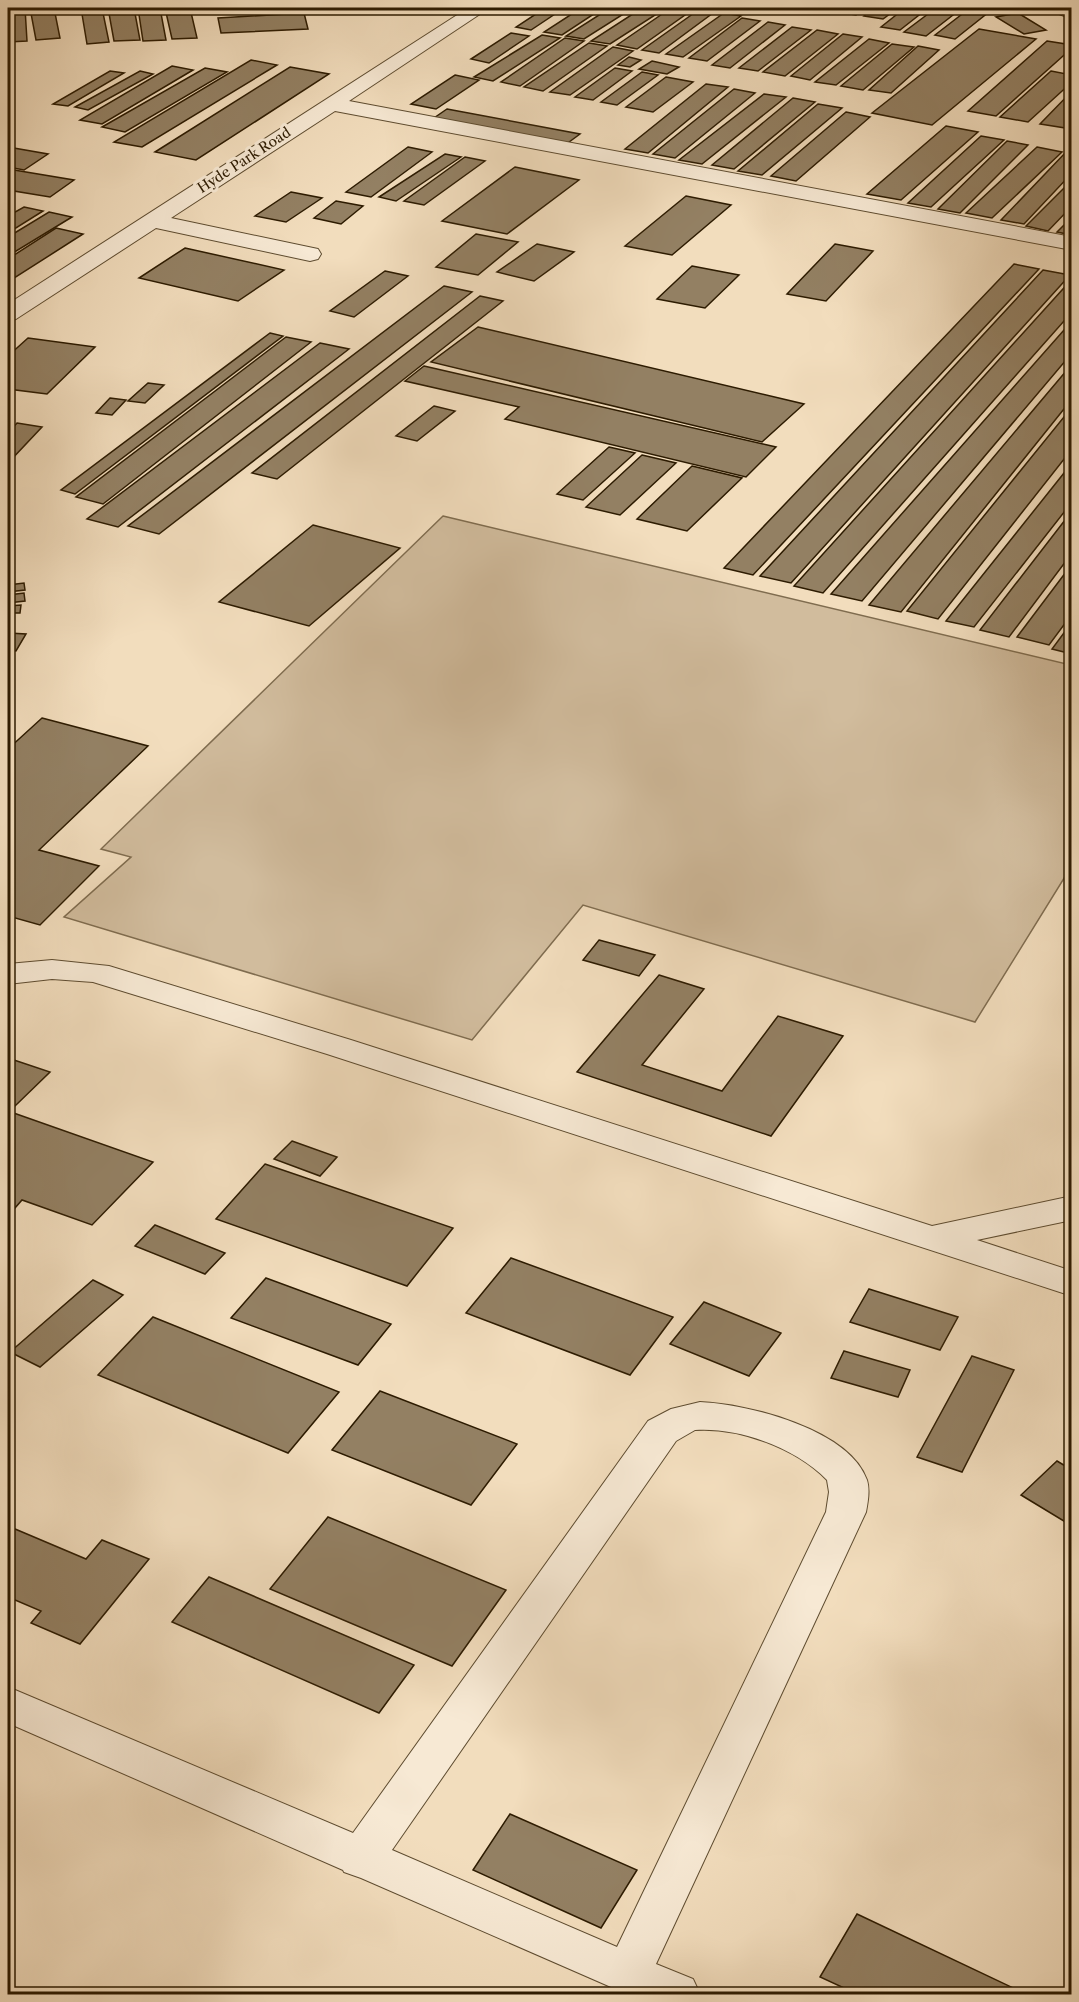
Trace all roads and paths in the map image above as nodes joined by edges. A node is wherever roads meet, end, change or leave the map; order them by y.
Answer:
1 (480, 8) edge
2 (1061, 8) edge
3 (1071, 14) edge
4 (331, 104) junction
5 (151, 220) junction
6 (1071, 244) edge
7 (310, 254) dead end
8 (8, 314) edge
9 (8, 974) edge
10 (1071, 1208) edge
11 (931, 1238) junction
12 (1071, 1284) edge
13 (8, 1704) edge
14 (360, 1859) junction
15 (628, 1973) junction
16 (676, 1995) edge

1 - 4 street, Hyde Park Road
2 - 3 street
4 - 5 street, Hyde Park Road
4 - 6 street
5 - 7 street
5 - 8 street, Hyde Park Road
9 - 11 street
10 - 11 street
11 - 12 street
13 - 14 street
14 - 15 street
14 - 15 street
15 - 16 street

